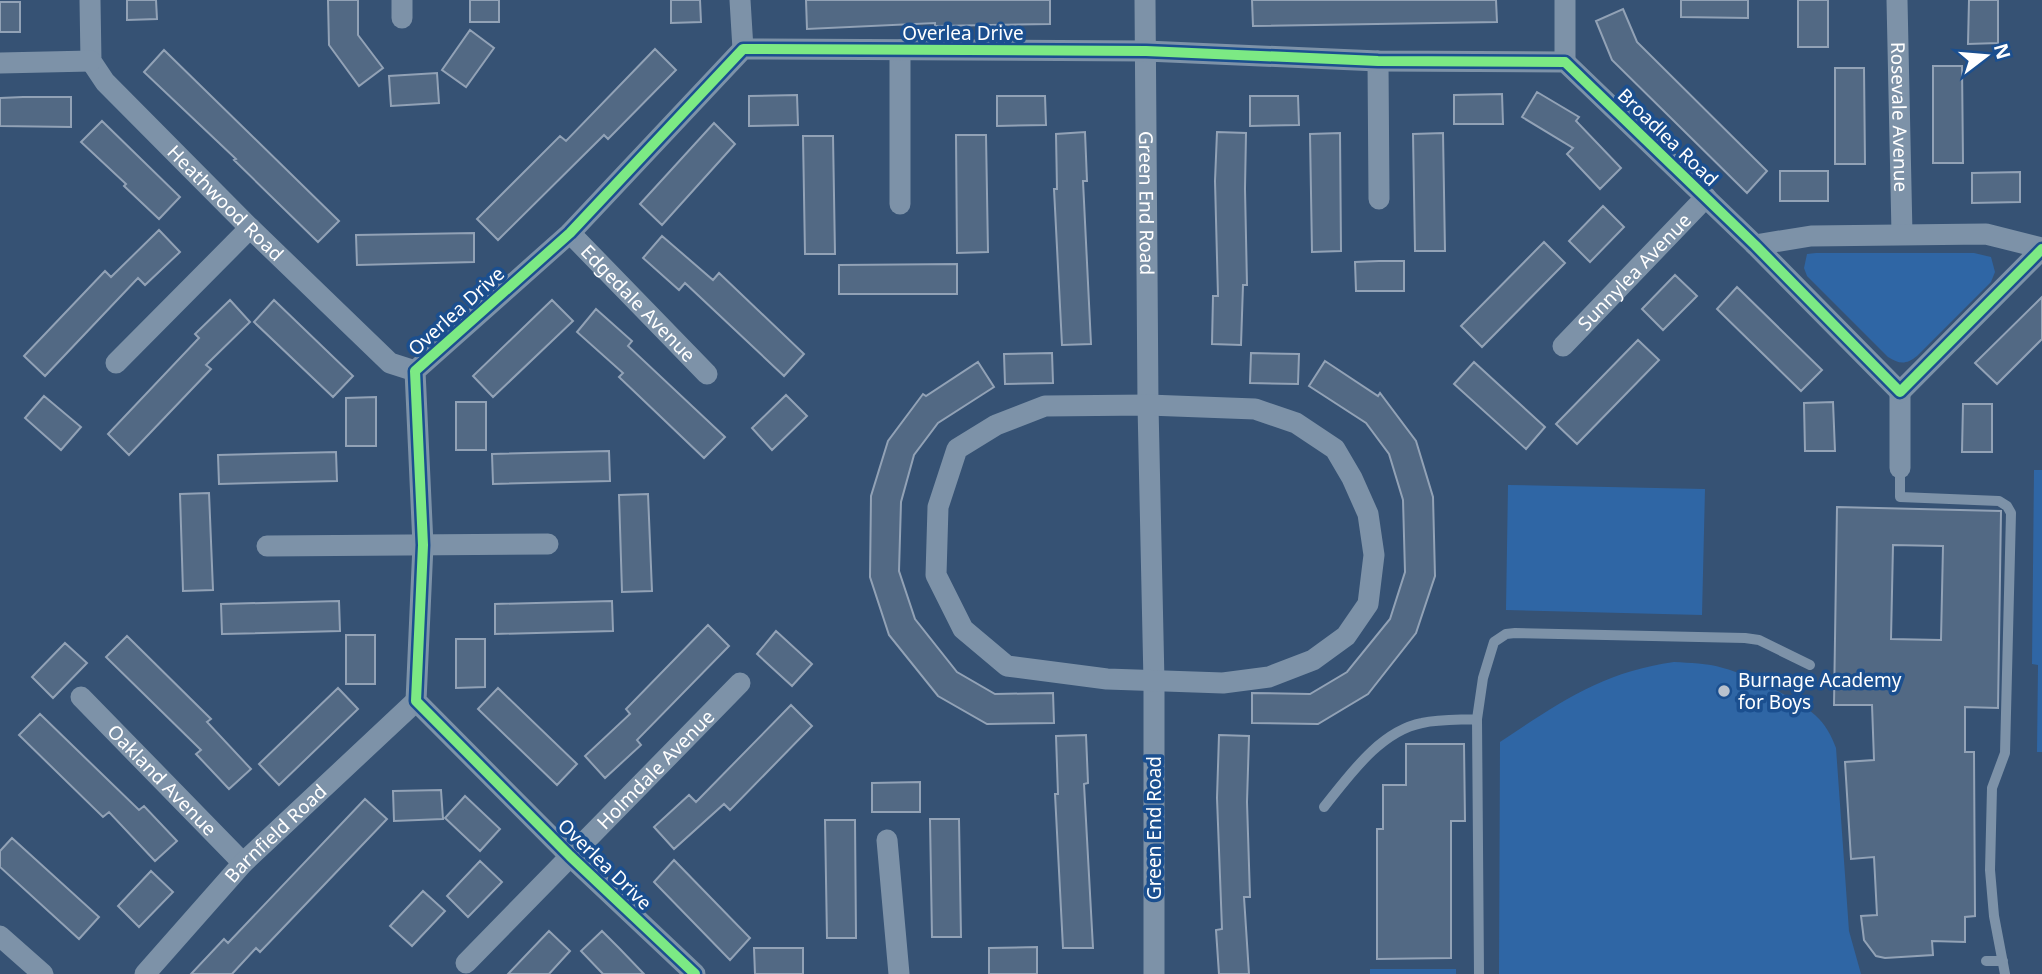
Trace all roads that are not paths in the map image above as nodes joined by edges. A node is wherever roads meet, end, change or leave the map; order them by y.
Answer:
1 (90, 0) edge
2 (740, 0) edge
3 (1145, 0) edge
4 (1565, 0) edge
5 (1897, 0) edge
6 (743, 49) junction
7 (900, 50) junction
8 (1146, 51) junction
9 (91, 61) junction
10 (1378, 61) junction
11 (0, 62) edge
12 (1566, 62) junction
13 (1706, 197) junction
14 (1378, 199) dead end
15 (900, 204) dead end
16 (250, 228) junction
17 (570, 233) junction
18 (1902, 234) junction
19 (1755, 245) junction
20 (2042, 248) edge
21 (1563, 346) dead end
22 (116, 363) dead end
23 (415, 371) junction
24 (707, 374) dead end
25 (1900, 392) junction
26 (1148, 405) junction
27 (1900, 468) joint
28 (548, 544) dead end
29 (423, 545) junction
30 (267, 546) dead end
31 (1810, 665) dead end
32 (1154, 681) junction
33 (740, 683) dead end
34 (81, 697) dead end
35 (416, 701) junction
36 (1477, 719) junction
37 (1324, 807) dead end
38 (887, 840) dead end
39 (570, 856) junction
40 (243, 863) junction
41 (0, 936) edge
42 (1986, 961) dead end
43 (2004, 961) junction
44 (466, 963) dead end
45 (43, 974) edge
46 (145, 974) edge
47 (695, 974) edge
48 (899, 974) edge
49 (1154, 974) edge
50 (1479, 974) edge
51 (2006, 974) edge

1 - 9 street
2 - 6 street
3 - 8 street, Green End Road
4 - 12 street
5 - 18 street, Rosevale Avenue
6 - 7 street, Overlea Drive
6 - 17 street, Overlea Drive
7 - 8 street, Overlea Drive
7 - 15 street
8 - 10 street
8 - 26 street, Green End Road
9 - 11 street
9 - 16 street, Heathwood Road
10 - 12 street
10 - 14 street
12 - 13 street, Broadlea Road
13 - 19 street, Broadlea Road
13 - 21 street, Sunnylea Avenue
16 - 22 street
16 - 23 street, Heathwood Road
17 - 23 street, Overlea Drive
17 - 24 street, Edgedale Avenue
18 - 19 street
18 - 20 street
19 - 25 street, Broadlea Road
20 - 25 street
23 - 29 street, Overlea Drive
25 - 27 street
26 - 32 street, Green End Road
26 - 32 street
26 - 32 street
27 - 43 lane
28 - 29 street
29 - 30 street
29 - 35 street, Overlea Drive
31 - 36 lane
32 - 49 street, Green End Road
33 - 39 street, Holmdale Avenue
34 - 40 street, Oakland Avenue
35 - 39 street, Overlea Drive
35 - 40 street, Barnfield Road
36 - 37 lane
36 - 50 lane
38 - 48 street
39 - 44 street, Holmdale Avenue
39 - 47 street, Overlea Drive
40 - 46 street, Barnfield Road
41 - 45 street
42 - 43 lane
43 - 51 lane

